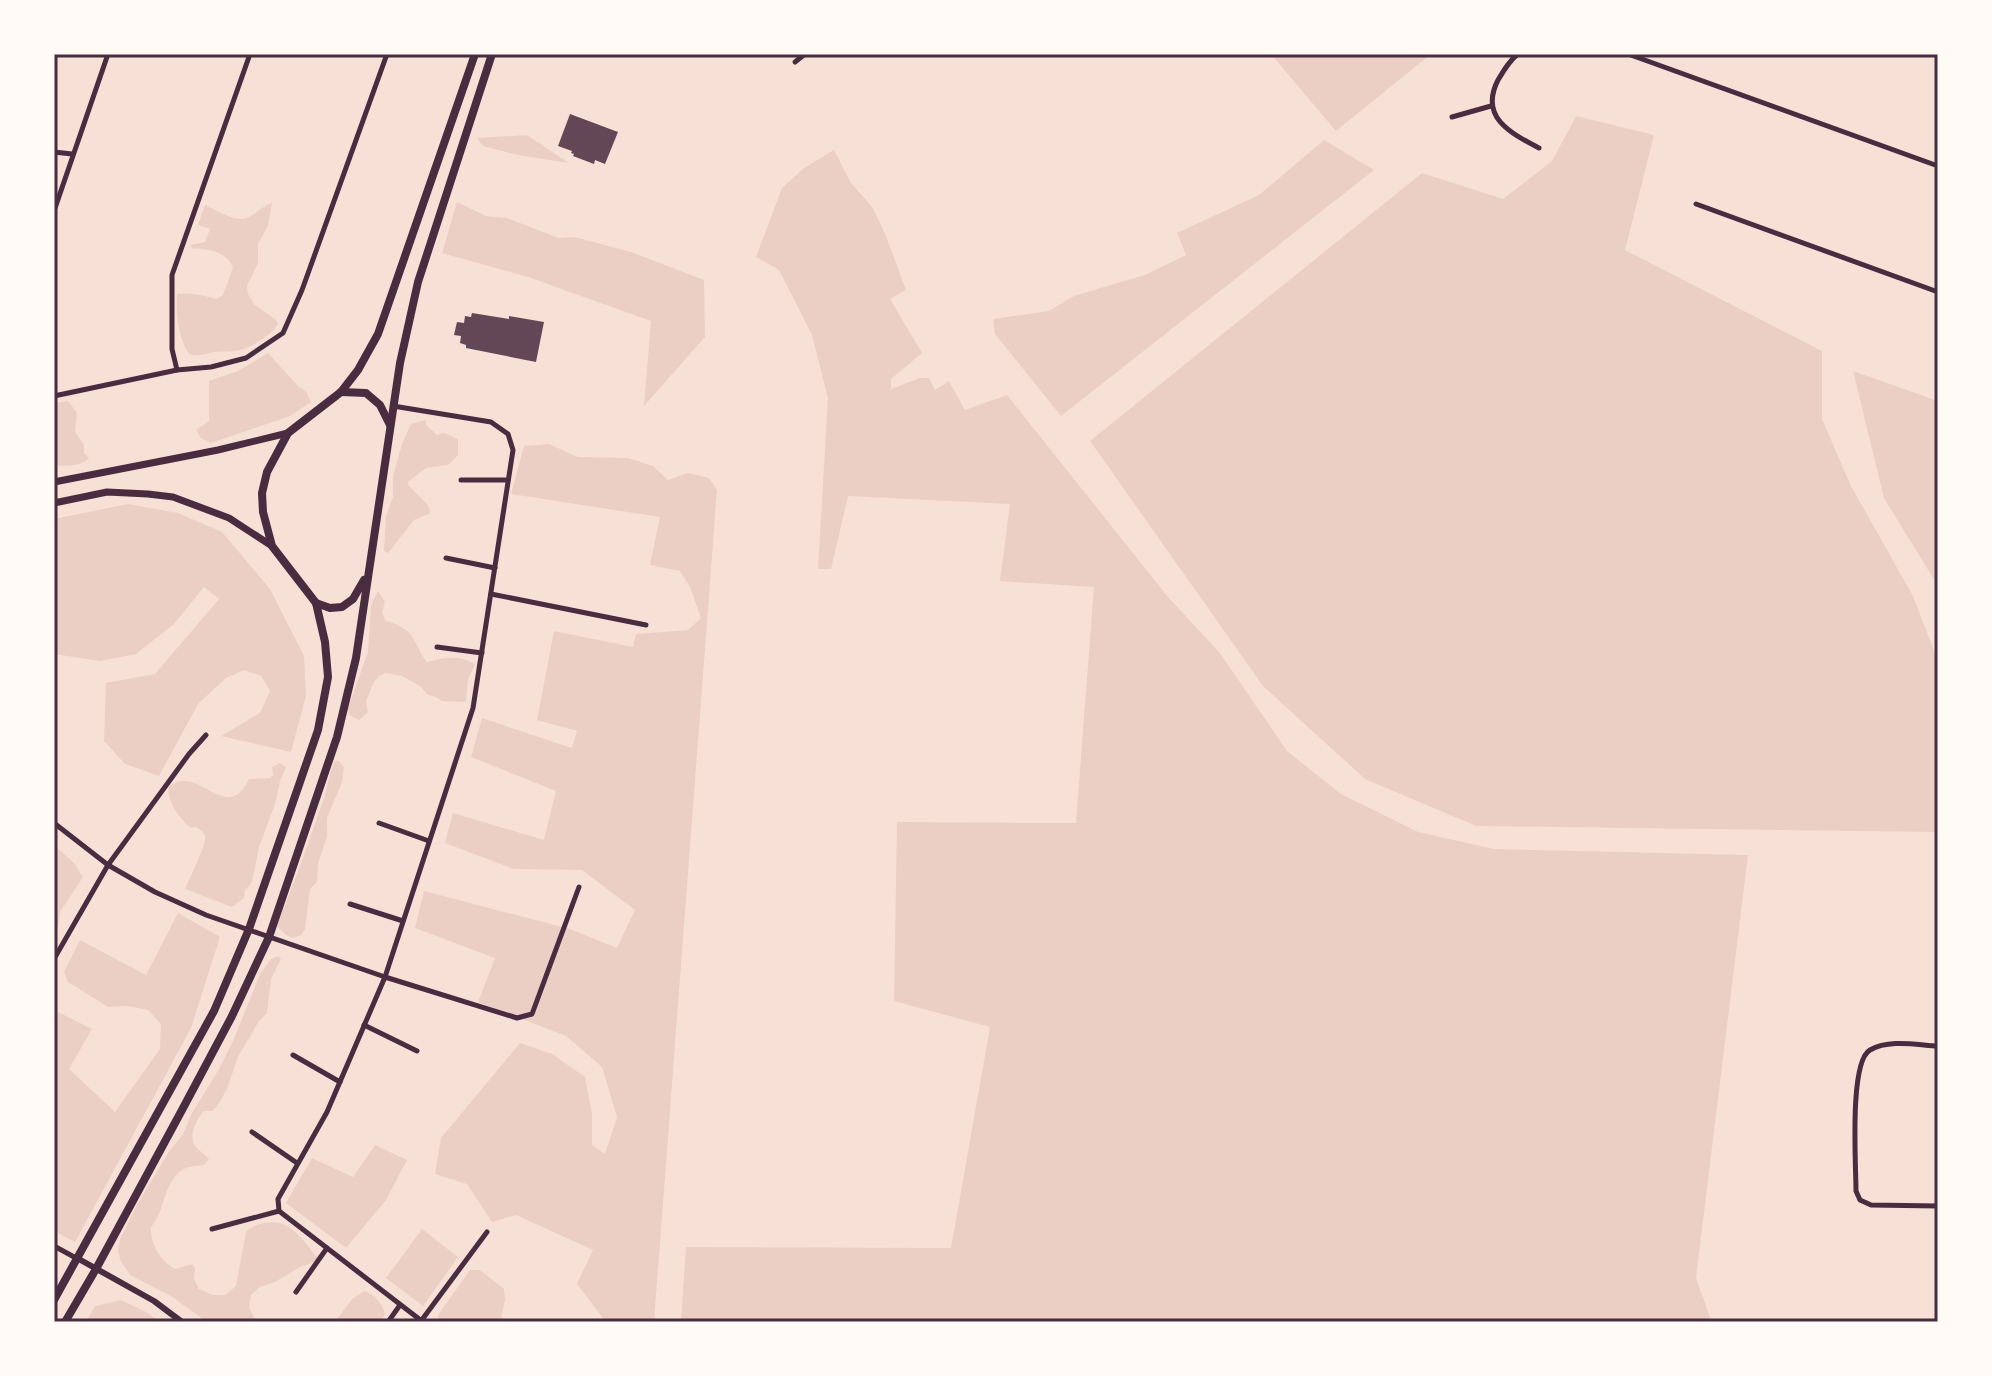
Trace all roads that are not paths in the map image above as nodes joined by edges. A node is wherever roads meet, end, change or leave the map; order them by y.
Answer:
1 (108, 54) edge
2 (250, 54) edge
3 (387, 54) edge
4 (475, 54) edge
5 (492, 54) edge
6 (805, 54) edge
7 (1518, 54) edge
8 (1628, 54) edge
9 (795, 62) dead end
10 (1491, 106) junction
11 (1452, 117) dead end
12 (1539, 148) dead end
13 (54, 152) edge
14 (72, 154) junction
15 (1938, 166) edge
16 (1696, 204) dead end
17 (54, 211) edge
18 (1938, 292) edge
19 (177, 370) junction
20 (341, 392) junction
21 (54, 396) edge
22 (393, 406) junction
23 (390, 426) junction
24 (288, 433) junction
25 (461, 480) dead end
26 (509, 480) junction
27 (54, 482) edge
28 (54, 503) edge
29 (272, 546) junction
30 (446, 558) dead end
31 (495, 568) junction
32 (367, 576) junction
33 (491, 594) junction
34 (316, 603) junction
35 (646, 625) dead end
36 (437, 647) dead end
37 (482, 653) junction
38 (206, 735) dead end
39 (54, 823) edge
40 (379, 823) dead end
41 (429, 841) junction
42 (108, 865) junction
43 (579, 887) dead end
44 (350, 904) dead end
45 (403, 921) junction
46 (249, 929) junction
47 (269, 937) junction
48 (54, 959) edge
49 (385, 977) junction
50 (364, 1025) junction
51 (1938, 1046) edge
52 (417, 1051) dead end
53 (293, 1055) dead end
54 (340, 1082) junction
55 (252, 1132) dead end
56 (297, 1163) junction
57 (1938, 1206) edge
58 (279, 1211) junction
59 (212, 1229) dead end
60 (487, 1232) dead end
61 (54, 1246) edge
62 (327, 1248) junction
63 (77, 1258) junction
64 (96, 1269) junction
65 (296, 1292) dead end
66 (54, 1300) edge
67 (400, 1305) junction
68 (65, 1322) edge
69 (182, 1322) edge
70 (388, 1322) edge
71 (422, 1322) edge

1 - 14 street
2 - 19 street
3 - 19 street
4 - 20 main road
5 - 22 main road
6 - 9 street
7 - 10 street
8 - 15 street
10 - 11 street
10 - 12 street
13 - 14 street
14 - 17 street
16 - 18 street
19 - 21 street
20 - 23 main road
20 - 24 main road
22 - 23 main road
22 - 26 street
23 - 32 main road
24 - 27 main road
24 - 29 main road
25 - 26 street
26 - 31 street
28 - 29 main road
29 - 34 main road
30 - 31 street
31 - 33 street
32 - 34 main road
32 - 47 main road
33 - 35 street
33 - 37 street
34 - 46 main road
36 - 37 street
37 - 41 street
38 - 42 street
39 - 42 street
40 - 41 street
41 - 45 street
42 - 46 street
42 - 48 street
43 - 49 street
44 - 45 street
45 - 49 street
46 - 47 street
46 - 63 main road
47 - 49 street
47 - 64 main road
49 - 50 street
50 - 52 street
50 - 54 street
51 - 57 street
53 - 54 street
54 - 56 street
55 - 56 street
56 - 58 street
58 - 59 street
58 - 62 street
60 - 71 street
61 - 63 street
62 - 65 street
62 - 67 street
63 - 64 street
63 - 66 main road
64 - 68 main road
64 - 69 street
67 - 70 street
67 - 71 street

